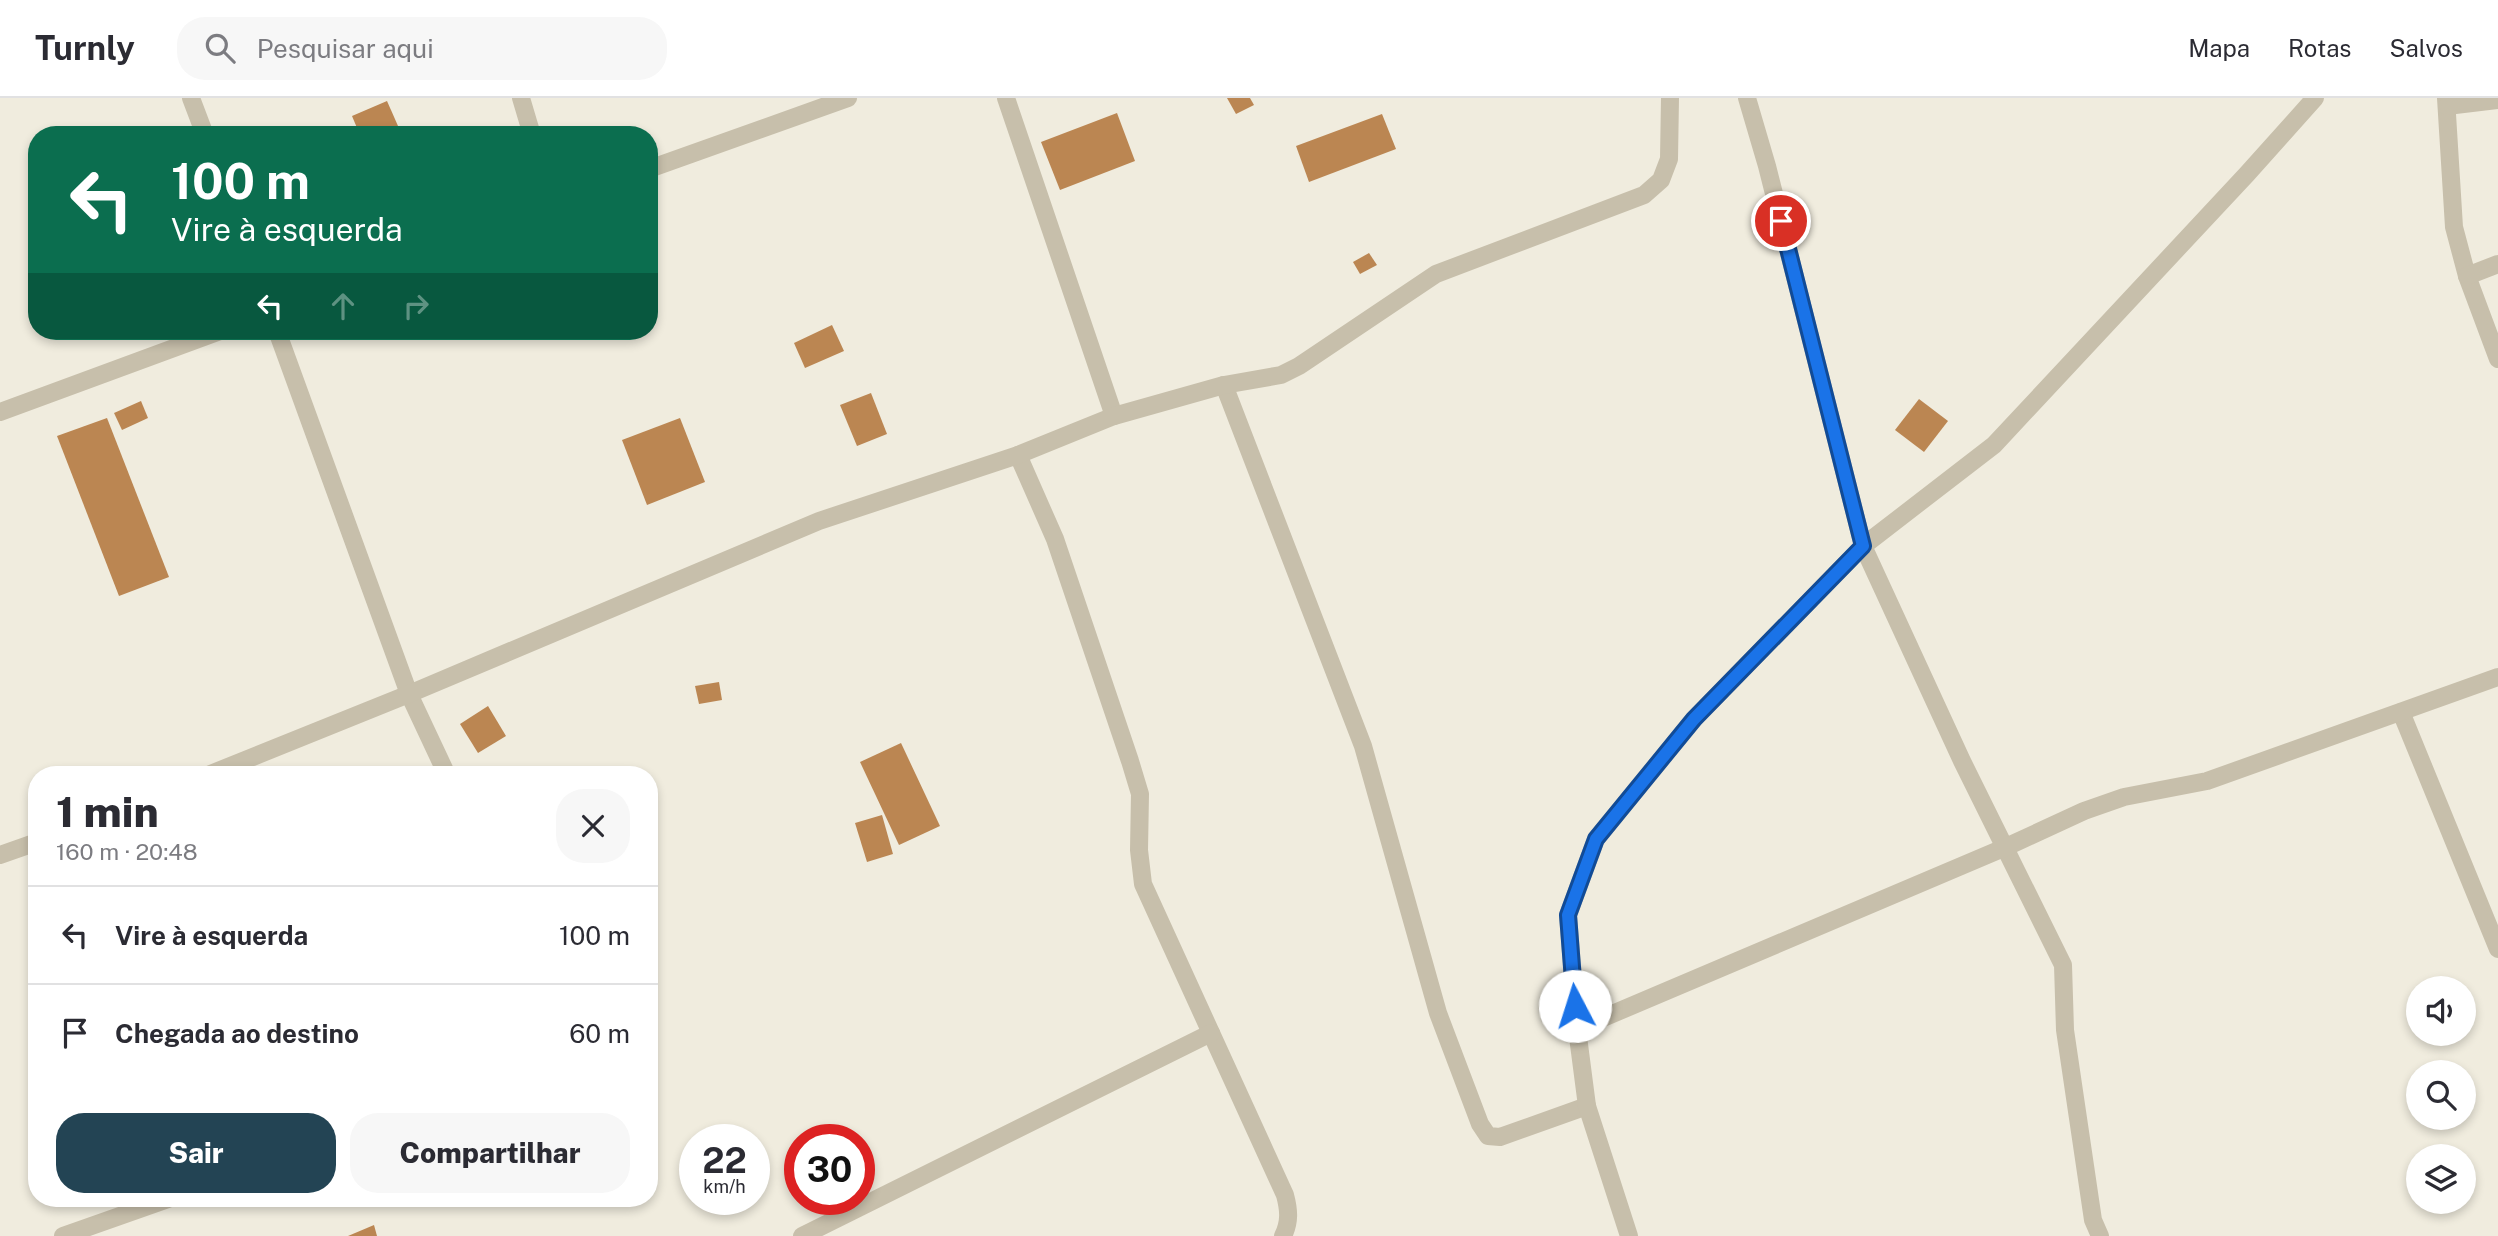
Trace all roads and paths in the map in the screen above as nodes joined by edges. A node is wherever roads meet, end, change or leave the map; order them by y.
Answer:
1 (191, 98) edge
2 (521, 98) edge
3 (848, 98) edge
4 (1006, 98) edge
5 (1670, 98) edge
6 (1747, 98) edge
7 (2315, 98) edge
8 (2498, 100) edge
9 (2446, 102) edge
10 (202, 126) edge
11 (529, 126) edge
12 (658, 166) edge
13 (2498, 264) edge
14 (2467, 276) junction
15 (196, 340) edge
16 (280, 340) edge
17 (2498, 359) edge
18 (1224, 385) junction
19 (0, 412) edge
20 (1114, 416) junction
21 (1018, 455) junction
22 (1863, 546) junction
23 (2498, 677) edge
24 (409, 694) junction
25 (2401, 712) junction
26 (230, 766) edge
27 (443, 766) edge
28 (28, 845) edge
29 (2006, 847) junction
30 (0, 855) edge
31 (2498, 949) edge
32 (1577, 1028) junction
33 (1211, 1033) junction
34 (1587, 1106) junction
35 (146, 1207) edge
36 (64, 1236) edge
37 (802, 1236) edge
38 (1283, 1236) edge
39 (1629, 1236) edge
40 (2100, 1236) edge

1 - 10 street
2 - 11 street
3 - 12 street
4 - 20 street
5 - 18 street
6 - 22 street
7 - 22 street
8 - 9 street
9 - 14 street
13 - 14 street
14 - 17 street
15 - 19 street
16 - 24 street
18 - 20 street
18 - 34 street
20 - 21 street
21 - 24 street
21 - 33 street
22 - 29 street
22 - 32 street
23 - 25 street
24 - 26 street
24 - 27 street
25 - 29 street
25 - 31 street
28 - 30 street
29 - 32 street
29 - 40 street
32 - 34 street
33 - 37 street
33 - 38 street
34 - 39 street
35 - 36 street

